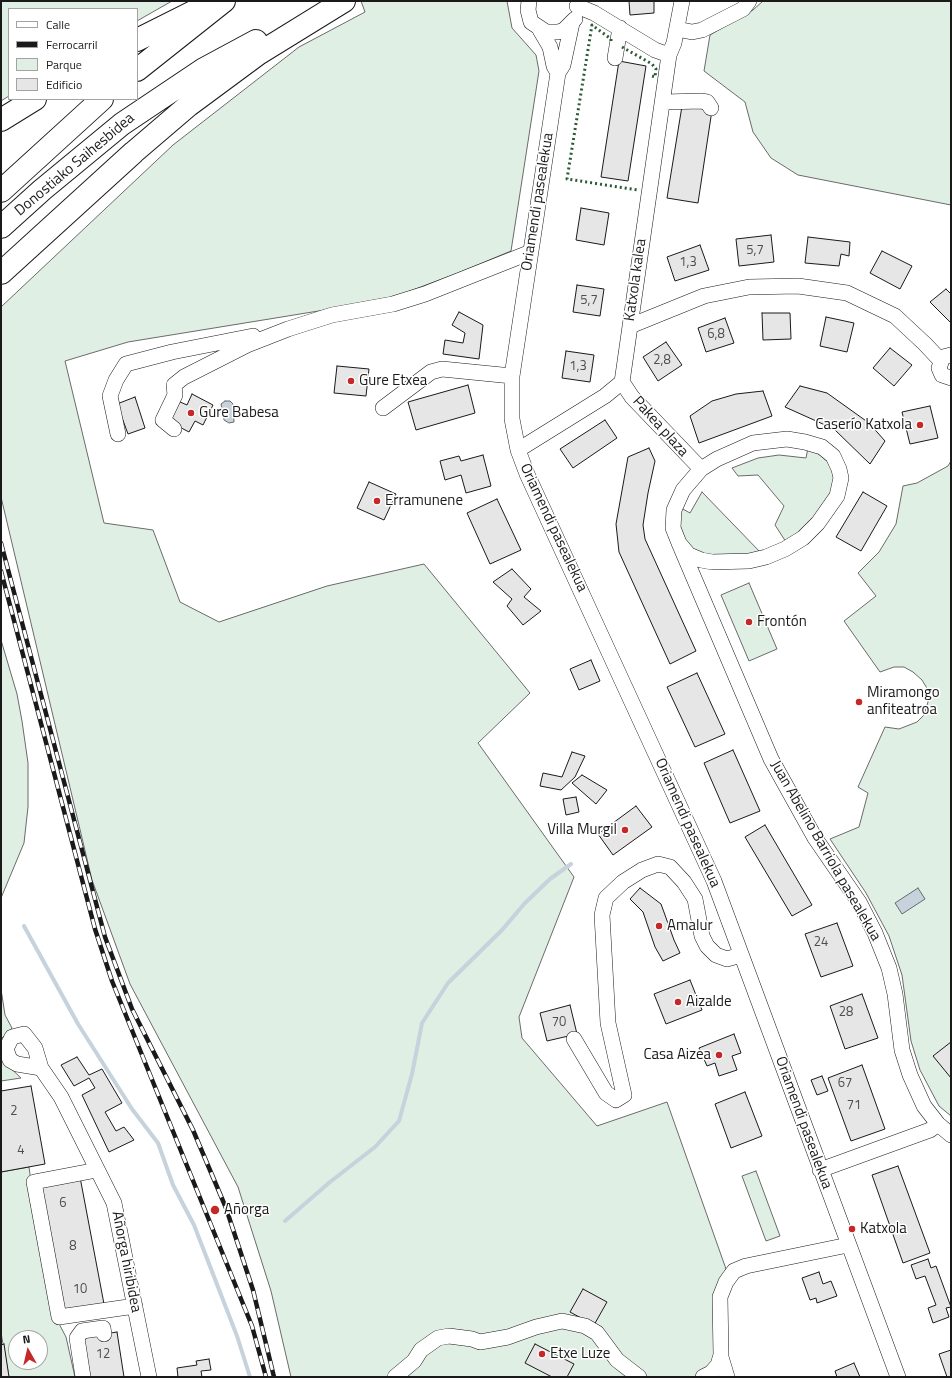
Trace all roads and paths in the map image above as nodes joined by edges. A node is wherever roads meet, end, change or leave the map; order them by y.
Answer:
1 (215, 1) edge
2 (224, 1) edge
3 (340, 1) edge
4 (344, 1) edge
5 (682, 1) edge
6 (749, 1) edge
7 (528, 2) edge
8 (577, 3) edge
9 (595, 7) edge
10 (572, 23) junction
11 (620, 28) junction
12 (677, 29) junction
13 (540, 30) junction
14 (138, 40) edge
15 (669, 55) junction
16 (615, 58) dead end
17 (138, 69) edge
18 (558, 73) junction
19 (33, 100) edge
20 (101, 100) edge
21 (664, 102) junction
22 (711, 108) dead end
23 (1, 120) edge
24 (6, 186) edge
25 (1, 227) edge
26 (530, 252) junction
27 (1, 272) edge
28 (630, 326) junction
29 (288, 328) junction
30 (946, 358) edge
31 (512, 376) junction
32 (951, 378) edge
33 (622, 382) junction
34 (383, 408) dead end
35 (174, 429) dead end
36 (118, 434) dead end
37 (518, 450) junction
38 (701, 469) junction
39 (679, 543) junction
40 (741, 955) junction
41 (574, 1039) dead end
42 (41, 1068) junction
43 (938, 1124) junction
44 (951, 1135) edge
45 (97, 1170) junction
46 (820, 1170) junction
47 (848, 1245) junction
48 (135, 1306) junction
49 (104, 1334) dead end
50 (721, 1357) junction
51 (83, 1377) edge
52 (149, 1377) edge
53 (395, 1377) edge
54 (639, 1377) edge
55 (703, 1377) edge
56 (727, 1377) edge
57 (898, 1377) edge

1 - 14 highway
2 - 17 highway
3 - 25 highway, Donostiako Saihesbidea
4 - 27 highway
5 - 12 street, Katxola kalea
6 - 12 street
7 - 13 street, Oriamendi pasealekua
8 - 9 street
8 - 10 street, Oriamendi pasealekua
9 - 11 street
10 - 13 street
10 - 18 street, Oriamendi pasealekua
11 - 15 street
11 - 16 street
12 - 15 street, Katxola kalea
13 - 18 street, Oriamendi pasealekua
15 - 21 street, Katxola kalea
18 - 26 street, Oriamendi pasealekua
19 - 23 highway
20 - 24 highway
21 - 22 street
21 - 28 street, Katxola kalea
26 - 29 street
26 - 31 street, Oriamendi pasealekua
28 - 30 street
28 - 33 street, Katxola kalea
29 - 35 street
29 - 36 street
30 - 32 street
31 - 34 street
31 - 37 street, Oriamendi pasealekua
33 - 37 street
33 - 38 street, Pakea plaza
37 - 40 street, Oriamendi pasealekua
38 - 39 street, Pakea plaza
38 - 39 street, Pakea plaza
39 - 43 street, Juan Abelino Barriola pasealekua
40 - 41 street, Oriamendi pasealekua
40 - 46 street, Oriamendi pasealekua
42 - 42 street, Añorga hiribidea
42 - 45 street, Añorga hiribidea
43 - 44 street, Juan Abelino Barriola pasealekua
43 - 46 street
45 - 48 street, Añorga hiribidea
45 - 48 street
46 - 47 street, Oriamendi pasealekua
47 - 50 street
47 - 57 street, Oriamendi pasealekua
48 - 52 street, Añorga hiribidea
49 - 51 street
50 - 55 street
50 - 56 street
53 - 54 street

